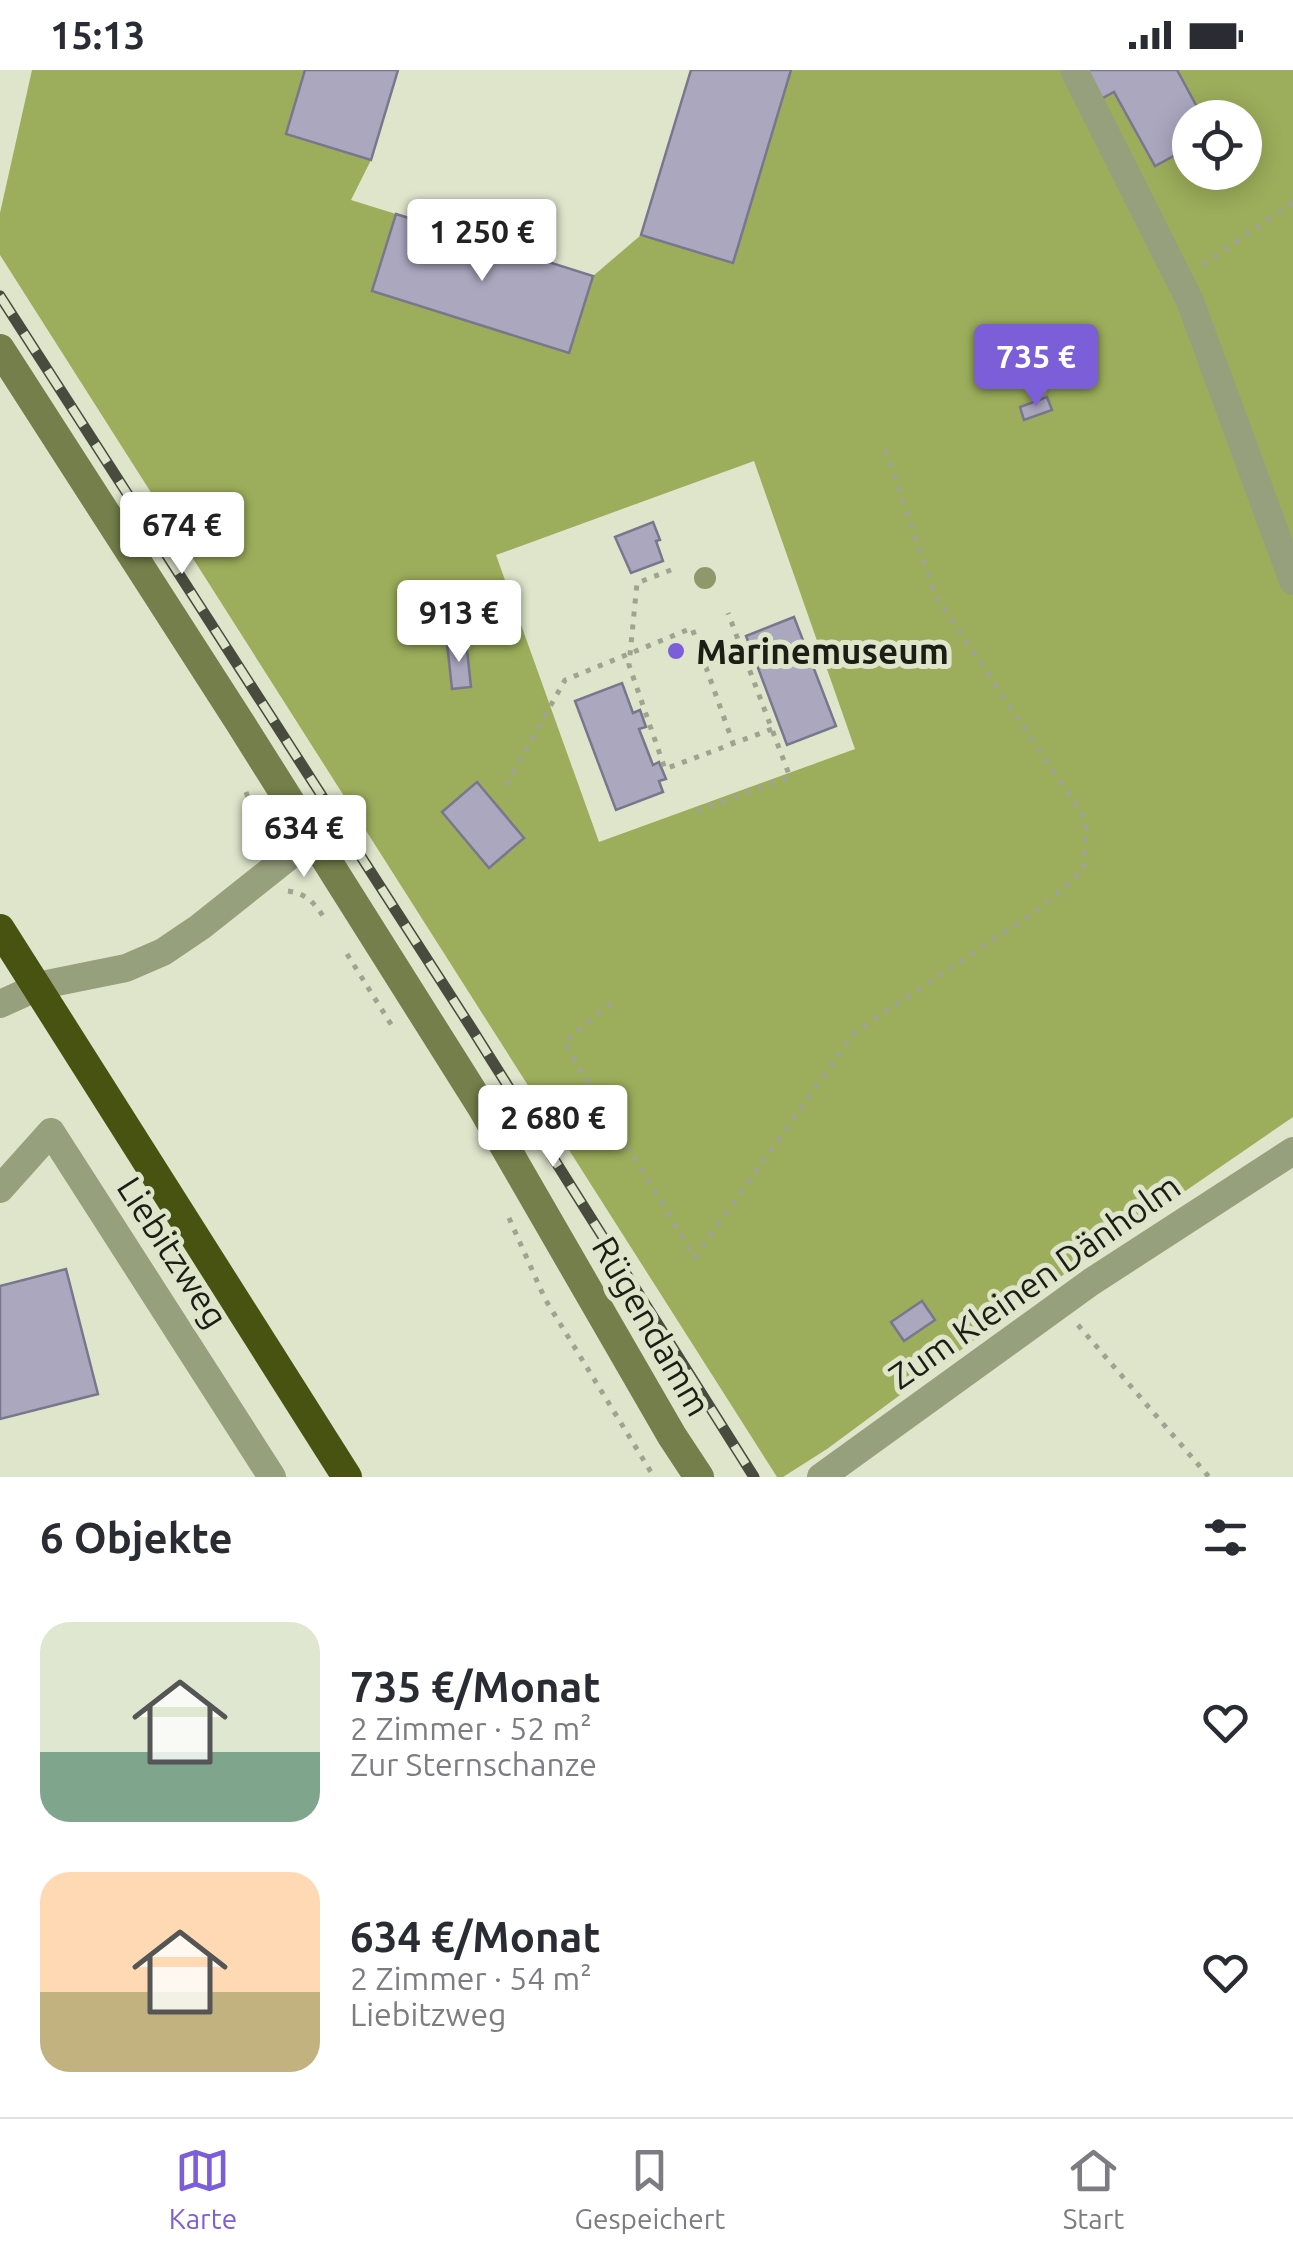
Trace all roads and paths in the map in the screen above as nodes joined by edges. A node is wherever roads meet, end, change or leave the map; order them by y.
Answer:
1 (1074, 70) edge
2 (1293, 202) edge
3 (1180, 281) junction
4 (0, 349) edge
5 (885, 448) dead end
6 (672, 570) dead end
7 (1293, 581) edge
8 (728, 613) dead end
9 (630, 653) junction
10 (772, 728) junction
11 (733, 744) junction
12 (506, 785) dead end
13 (696, 810) dead end
14 (312, 838) junction
15 (262, 876) junction
16 (330, 926) dead end
17 (0, 929) edge
18 (340, 942) dead end
19 (611, 1003) dead end
20 (0, 1004) edge
21 (400, 1038) dead end
22 (1293, 1150) edge
23 (0, 1189) edge
24 (506, 1211) dead end
25 (1059, 1304) junction
26 (272, 1477) edge
27 (347, 1477) edge
28 (654, 1477) edge
29 (699, 1477) edge
30 (821, 1477) edge
31 (1209, 1477) edge

1 - 3 street
2 - 3 path
3 - 7 street
4 - 14 main road, Rügendamm
5 - 19 path
6 - 9 path
8 - 10 path
9 - 11 path
9 - 11 path
9 - 12 path
10 - 11 path
10 - 13 path
14 - 15 street
14 - 29 main road, Rügendamm
15 - 16 path
15 - 20 street
17 - 27 highway, bridge
18 - 21 path
22 - 25 street, Zum Kleinen Dänholm
23 - 26 street, Liebitzweg
24 - 28 path
25 - 30 street, Zum Kleinen Dänholm
25 - 31 path

